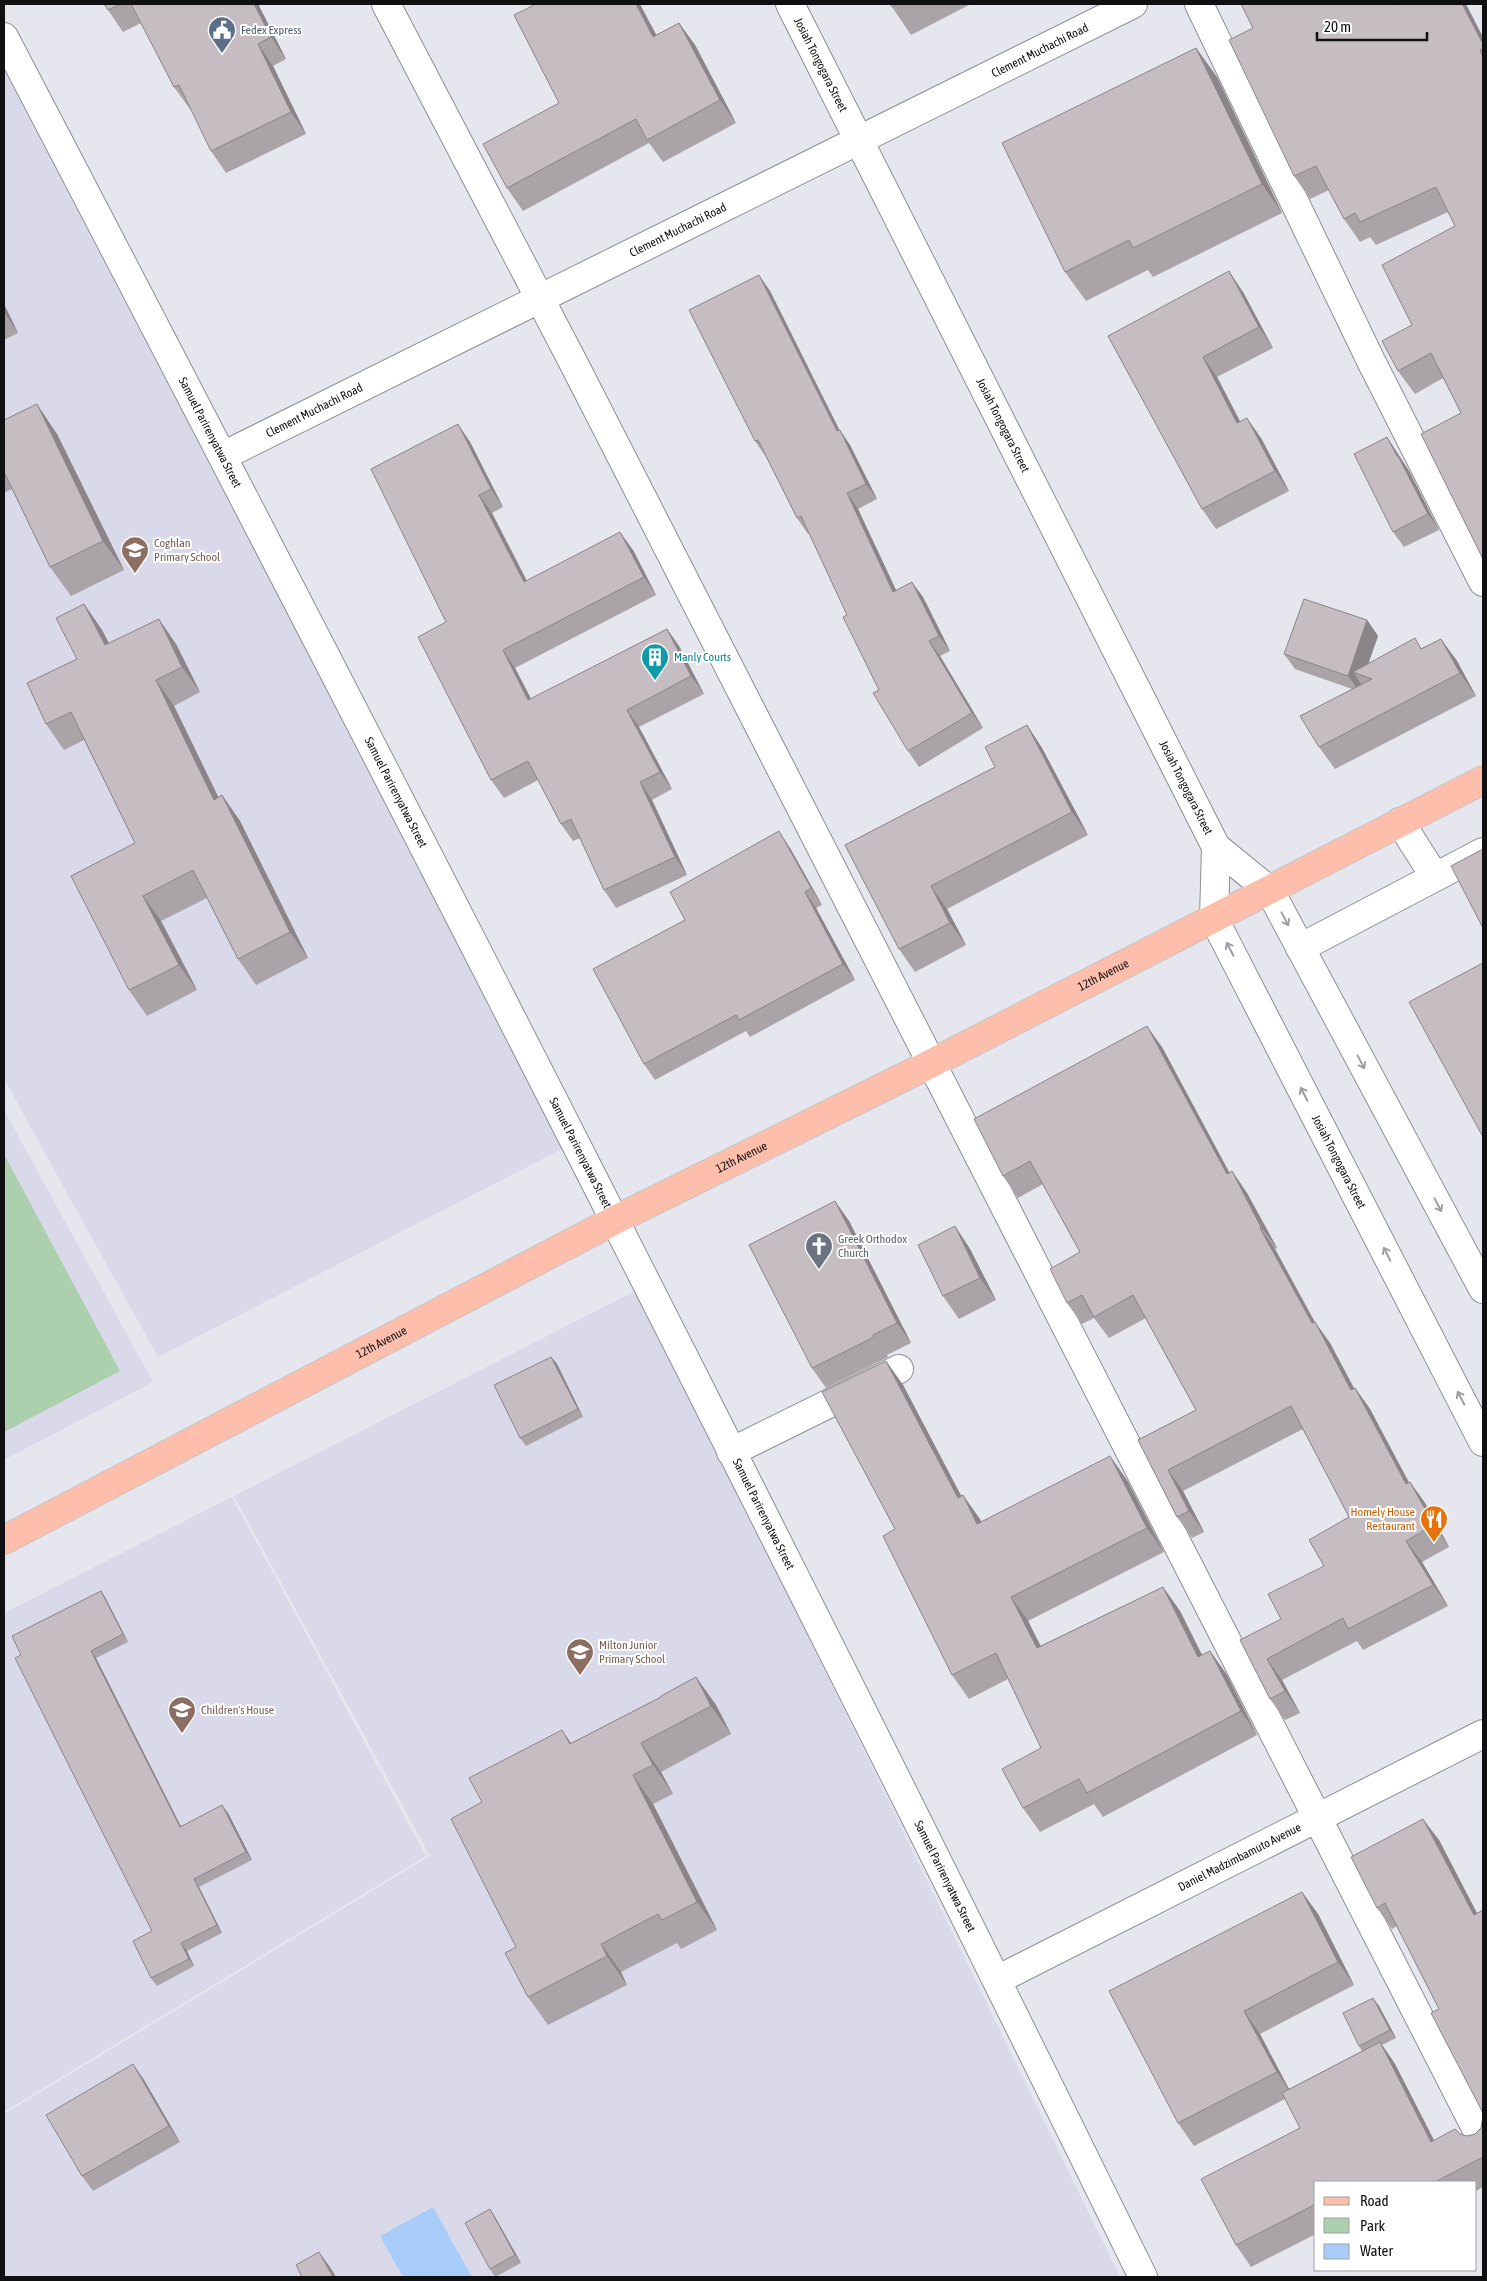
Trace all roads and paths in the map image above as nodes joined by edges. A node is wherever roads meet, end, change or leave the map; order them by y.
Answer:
1 (386, 4) edge
2 (790, 4) edge
3 (1133, 4) edge
4 (1199, 4) edge
5 (4, 37) edge
6 (861, 141) junction
7 (540, 298) junction
8 (223, 456) junction
9 (1483, 582) edge
10 (1483, 780) edge
11 (1400, 822) junction
12 (1216, 847) junction
13 (1483, 852) edge
14 (1435, 877) junction
15 (1270, 891) junction
16 (1214, 919) junction
17 (1300, 948) junction
18 (932, 1063) junction
19 (615, 1220) junction
20 (1483, 1289) edge
21 (899, 1369) dead end
22 (1483, 1442) edge
23 (731, 1452) junction
24 (4, 1540) edge
25 (1483, 1734) edge
26 (1316, 1818) junction
27 (997, 1980) junction
28 (1483, 2142) edge
29 (1143, 2277) edge

1 - 7 street
2 - 6 street, Josiah Tongogara Street
3 - 6 street, Clement Muchachi Road
4 - 9 street
5 - 8 street, Samuel Parirenyatwa Street
6 - 7 street, Clement Muchachi Road
6 - 12 street, Josiah Tongogara Street
7 - 8 street, Clement Muchachi Road
7 - 18 street
8 - 19 street, Samuel Parirenyatwa Street
10 - 11 main road, 12th Avenue
11 - 14 street
11 - 15 main road, 12th Avenue
12 - 15 street, Josiah Tongogara Street
12 - 16 street, Josiah Tongogara Street
13 - 14 street
14 - 17 street
15 - 16 main road, 12th Avenue
15 -> 17 street, Josiah Tongogara Street
16 - 18 main road, 12th Avenue
22 -> 16 street, Josiah Tongogara Street
17 -> 20 street, Josiah Tongogara Street
18 - 19 main road, 12th Avenue
18 - 26 street
19 - 23 street, Samuel Parirenyatwa Street
19 - 24 main road, 12th Avenue
21 - 23 street
23 - 27 street, Samuel Parirenyatwa Street
25 - 26 street, Daniel Madzimbamuto Avenue
26 - 27 street, Daniel Madzimbamuto Avenue
26 - 28 street
27 - 29 street, Samuel Parirenyatwa Street

